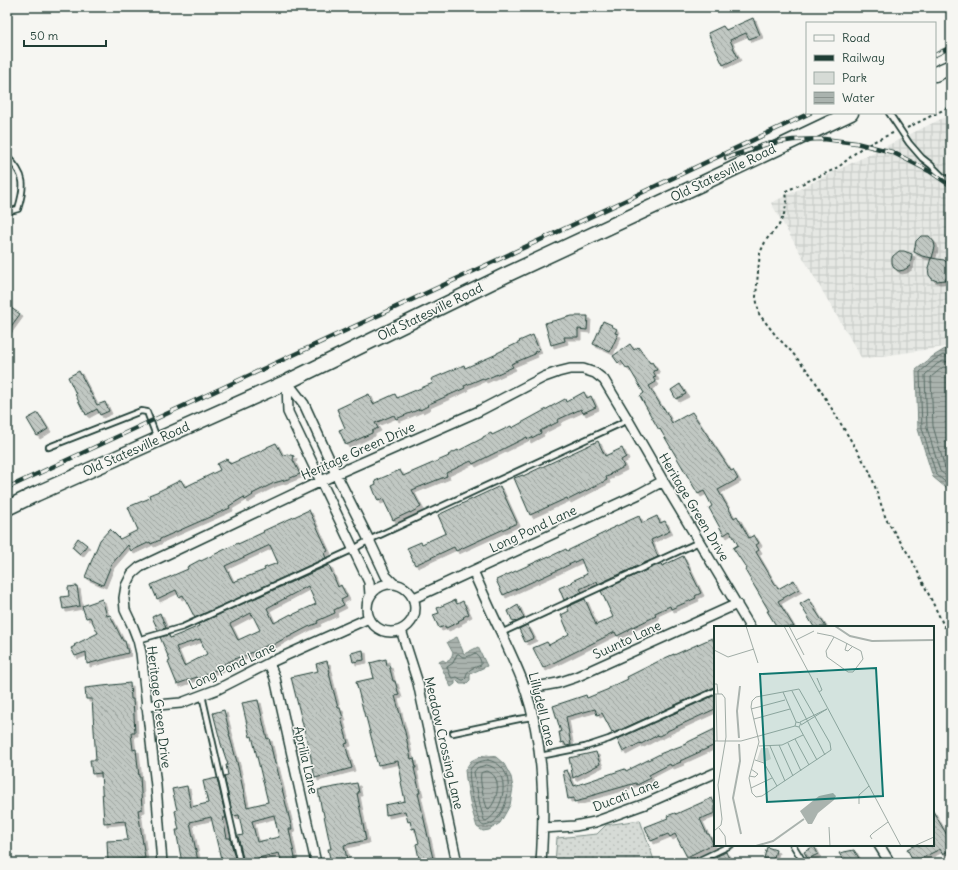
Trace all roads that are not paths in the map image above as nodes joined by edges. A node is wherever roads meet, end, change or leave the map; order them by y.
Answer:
1 (951, 67) edge
2 (936, 74) edge
3 (850, 114) edge
4 (890, 114) edge
5 (7, 157) edge
6 (951, 182) edge
7 (7, 212) edge
8 (287, 382) junction
9 (628, 420) junction
10 (158, 440) junction
11 (49, 447) dead end
12 (336, 474) junction
13 (322, 481) junction
14 (662, 481) junction
15 (7, 508) edge
16 (369, 540) junction
17 (700, 542) junction
18 (354, 548) junction
19 (473, 571) junction
20 (393, 583) junction
21 (370, 595) junction
22 (414, 598) junction
23 (737, 604) junction
24 (369, 618) junction
25 (749, 626) edge
26 (400, 630) junction
27 (501, 633) junction
28 (138, 640) junction
29 (269, 663) junction
30 (525, 689) junction
31 (714, 691) edge
32 (202, 696) junction
33 (146, 706) junction
34 (533, 717) junction
35 (453, 733) dead end
36 (540, 756) junction
37 (714, 773) edge
38 (543, 828) junction
39 (730, 846) edge
40 (794, 846) edge
41 (880, 846) edge
42 (162, 863) edge
43 (240, 863) edge
44 (316, 863) edge
45 (457, 863) edge
46 (541, 863) edge
47 (693, 863) edge
48 (804, 863) edge
49 (890, 863) edge

1 - 2 main road
3 - 8 main road, Old Statesville Road
4 - 6 lane
5 - 7 lane
8 - 10 main road, Old Statesville Road
8 - 12 street
8 - 13 street
9 - 12 street, Heritage Green Drive
9 - 14 street, Heritage Green Drive
9 - 16 lane
10 - 11 lane
10 - 15 main road, Old Statesville Road
12 - 13 street, Heritage Green Drive
12 - 16 street
13 - 18 street
13 - 28 street, Heritage Green Drive
14 - 17 street, Heritage Green Drive
14 - 19 street, Long Pond Lane
16 - 18 lane
16 - 20 street
17 - 23 street, Heritage Green Drive
17 - 27 lane
18 - 21 street
18 - 28 lane
19 - 22 street, Long Pond Lane
19 - 27 street, Lillydell Lane
20 - 21 street
20 - 22 street
21 - 24 street
22 - 26 street
23 - 25 street, Heritage Green Drive
23 - 30 street, Suunto Lane
24 - 26 street
24 - 29 street, Long Pond Lane
26 - 45 street, Meadow Crossing Lane
27 - 30 street, Lillydell Lane
28 - 33 street, Heritage Green Drive
29 - 32 street, Long Pond Lane
29 - 44 street, Aprilia Lane
30 - 34 street, Lillydell Lane
31 - 36 lane
32 - 33 street, Long Pond Lane
32 - 43 lane
33 - 42 street, Heritage Green Drive
34 - 35 lane
34 - 36 street, Lillydell Lane
36 - 38 street, Lillydell Lane
37 - 38 street, Ducati Lane
38 - 46 street, Lillydell Lane
39 - 47 lane
40 - 48 lane
41 - 49 street

